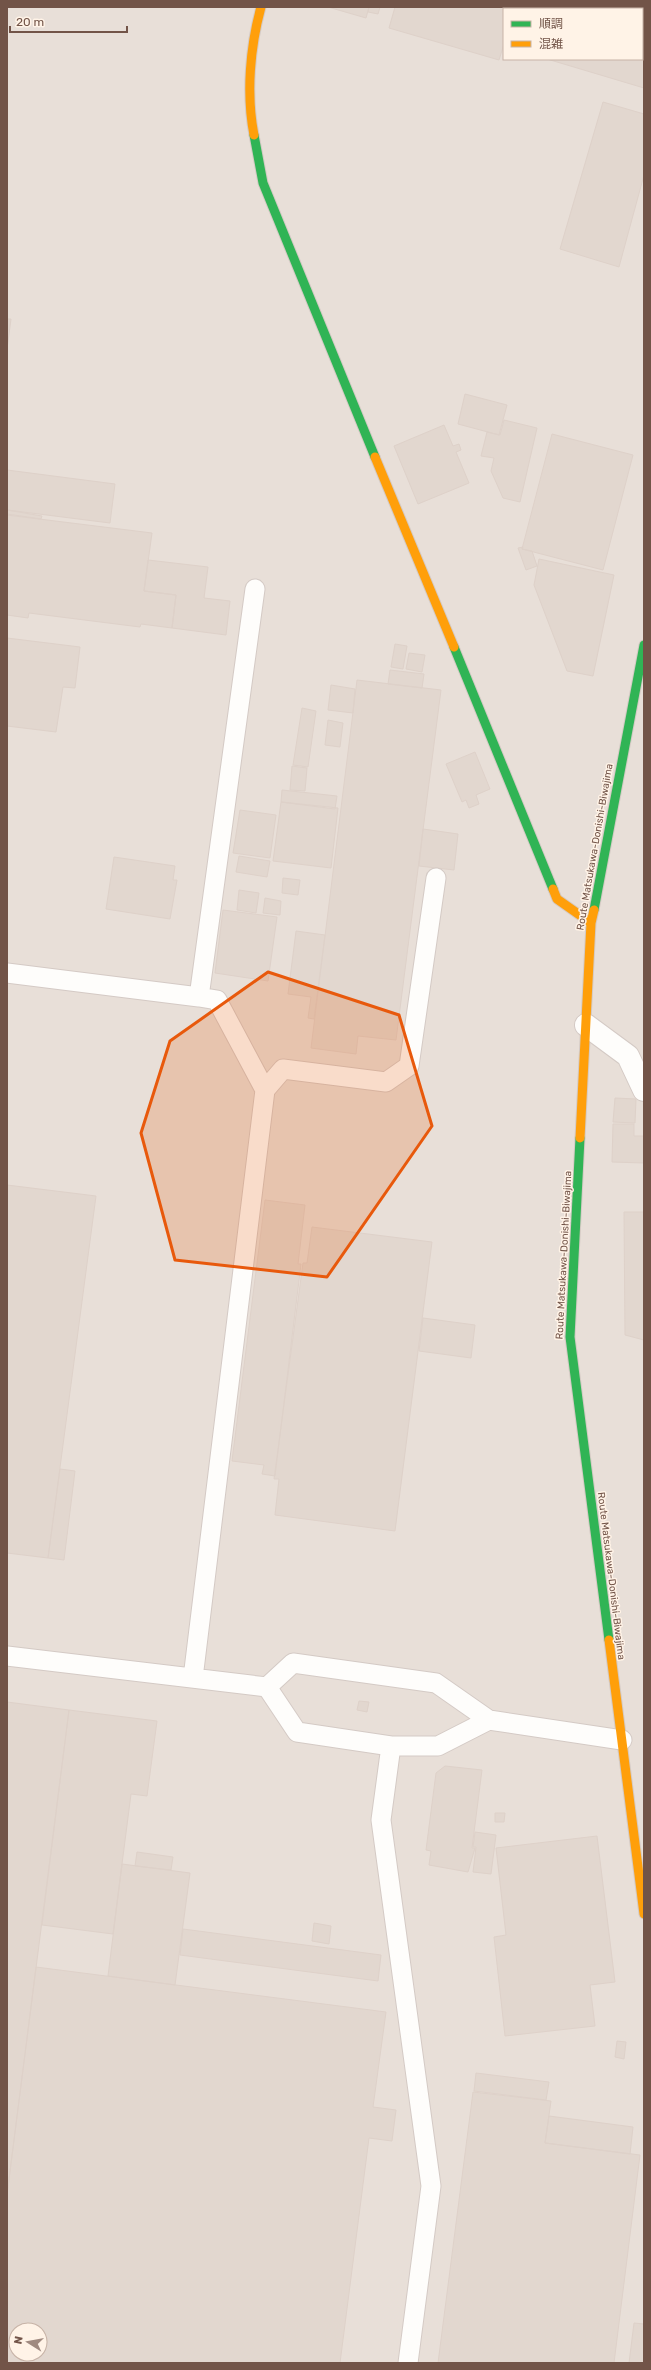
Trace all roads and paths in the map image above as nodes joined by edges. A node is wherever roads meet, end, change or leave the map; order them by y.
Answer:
1 (261, 7) edge
2 (255, 590) dead end
3 (644, 645) edge
4 (436, 878) dead end
5 (591, 923) junction
6 (7, 974) edge
7 (199, 997) junction
8 (586, 1025) junction
9 (265, 1090) junction
10 (644, 1090) edge
11 (7, 1656) edge
12 (194, 1678) junction
13 (267, 1688) junction
14 (489, 1720) junction
15 (622, 1740) junction
16 (391, 1746) junction
17 (644, 1914) edge
18 (408, 2363) edge

1 - 5 main road
2 - 7 lane
3 - 5 main road, Route Matsukawa-Donishi-Biwajima
4 - 9 lane
5 - 8 main road, Route Matsukawa-Donishi-Biwajima
6 - 7 lane
7 - 9 lane
8 - 10 street
8 - 15 main road, Route Matsukawa-Donishi-Biwajima
9 - 12 lane
11 - 12 lane
12 - 13 lane
13 - 14 lane
13 - 16 lane
14 - 15 lane
14 - 16 lane
15 - 17 main road, Route Matsukawa-Donishi-Biwajima
16 - 18 lane

